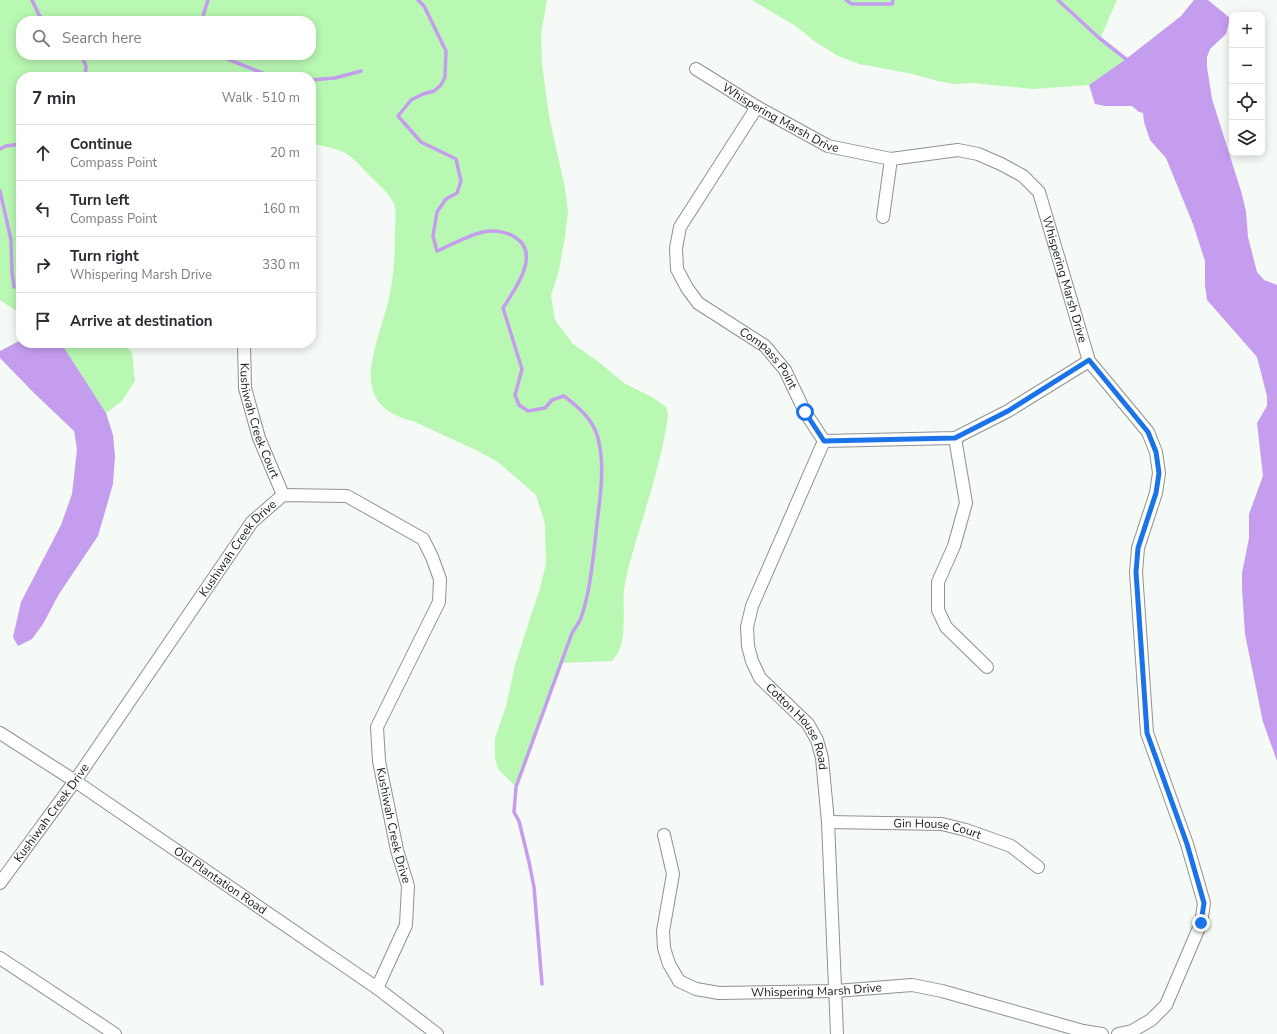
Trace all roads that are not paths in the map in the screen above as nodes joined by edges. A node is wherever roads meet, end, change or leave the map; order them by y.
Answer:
1 (696, 69) dead end
2 (757, 107) junction
3 (891, 159) junction
4 (883, 217) dead end
5 (244, 348) edge
6 (1089, 360) junction
7 (955, 438) junction
8 (824, 441) junction
9 (283, 495) junction
10 (987, 667) dead end
11 (0, 733) edge
12 (75, 781) junction
13 (828, 822) junction
14 (664, 835) dead end
15 (1038, 867) dead end
16 (0, 883) edge
17 (0, 958) edge
18 (377, 988) junction
19 (836, 991) junction
20 (115, 1034) edge
21 (437, 1034) edge
22 (837, 1034) edge
23 (1102, 1034) edge
24 (1118, 1034) edge

1 - 2 street, Whispering Marsh Drive
2 - 3 street, Whispering Marsh Drive
2 - 8 street, Compass Point
3 - 4 street
3 - 6 street, Whispering Marsh Drive
5 - 9 street, Kushiwah Creek Court
6 - 7 street
6 - 24 street, Whispering Marsh Drive
7 - 8 street
7 - 10 street
8 - 13 street, Cotton House Road
9 - 12 street, Kushiwah Creek Drive
9 - 18 street, Kushiwah Creek Drive
11 - 12 street, Old Plantation Road
12 - 16 street, Kushiwah Creek Drive
12 - 18 street, Old Plantation Road
13 - 15 street, Gin House Court
13 - 19 street, Cotton House Road
14 - 19 street, Whispering Marsh Drive
17 - 20 street
18 - 21 street, Old Plantation Road
19 - 22 street, Cotton House Road
19 - 23 street, Whispering Marsh Drive

